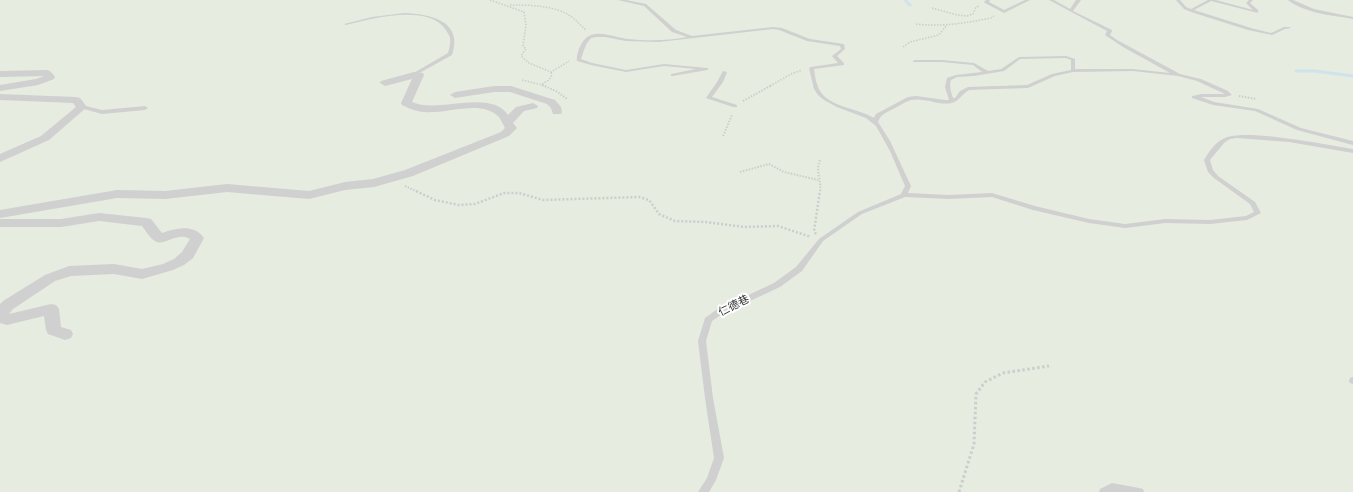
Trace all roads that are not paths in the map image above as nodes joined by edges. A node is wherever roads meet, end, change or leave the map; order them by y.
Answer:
1 (620, 0) edge
2 (1028, 0) edge
3 (1051, 0) edge
4 (1080, 0) edge
5 (1178, 0) edge
6 (1251, 0) edge
7 (1290, 0) edge
8 (987, 1) edge
9 (1071, 11) junction
10 (1192, 11) junction
11 (1353, 18) edge
12 (346, 24) dead end
13 (1289, 28) dead end
14 (692, 37) junction
15 (915, 61) dead end
16 (1073, 71) junction
17 (725, 72) dead end
18 (987, 73) junction
19 (0, 74) edge
20 (414, 75) junction
21 (673, 75) dead end
22 (1178, 75) junction
23 (385, 83) dead end
24 (0, 88) edge
25 (455, 95) dead end
26 (0, 97) edge
27 (952, 100) junction
28 (533, 106) dead end
29 (735, 106) road end
30 (82, 107) junction
31 (145, 108) dead end
32 (557, 112) dead end
33 (508, 122) junction
34 (875, 122) junction
35 (1353, 143) edge
36 (1353, 151) edge
37 (0, 158) edge
38 (904, 195) junction
39 (0, 214) edge
40 (0, 223) edge
41 (0, 314) edge
42 (0, 318) edge
43 (65, 334) dead end
44 (703, 492) edge
45 (1104, 492) edge
46 (1139, 492) edge

1 - 14 lane
2 - 8 lane
3 - 9 lane
4 - 9 lane
5 - 10 lane
6 - 10 lane
7 - 11 lane
9 - 22 lane
10 - 13 lane
12 - 20 lane
14 - 21 lane
14 - 34 lane
15 - 18 lane
16 - 18 lane
16 - 22 lane
16 - 27 lane
17 - 29 lane
18 - 27 lane
19 - 24 street
20 - 23 street
20 - 33 street
22 - 35 lane
25 - 32 street
26 - 30 street
27 - 34 lane
28 - 33 street
30 - 31 lane
30 - 37 street
33 - 39 street
34 - 38 lane
36 - 38 lane
38 - 44 lane, 仁德巷
40 - 41 street
42 - 43 street
45 - 46 lane

